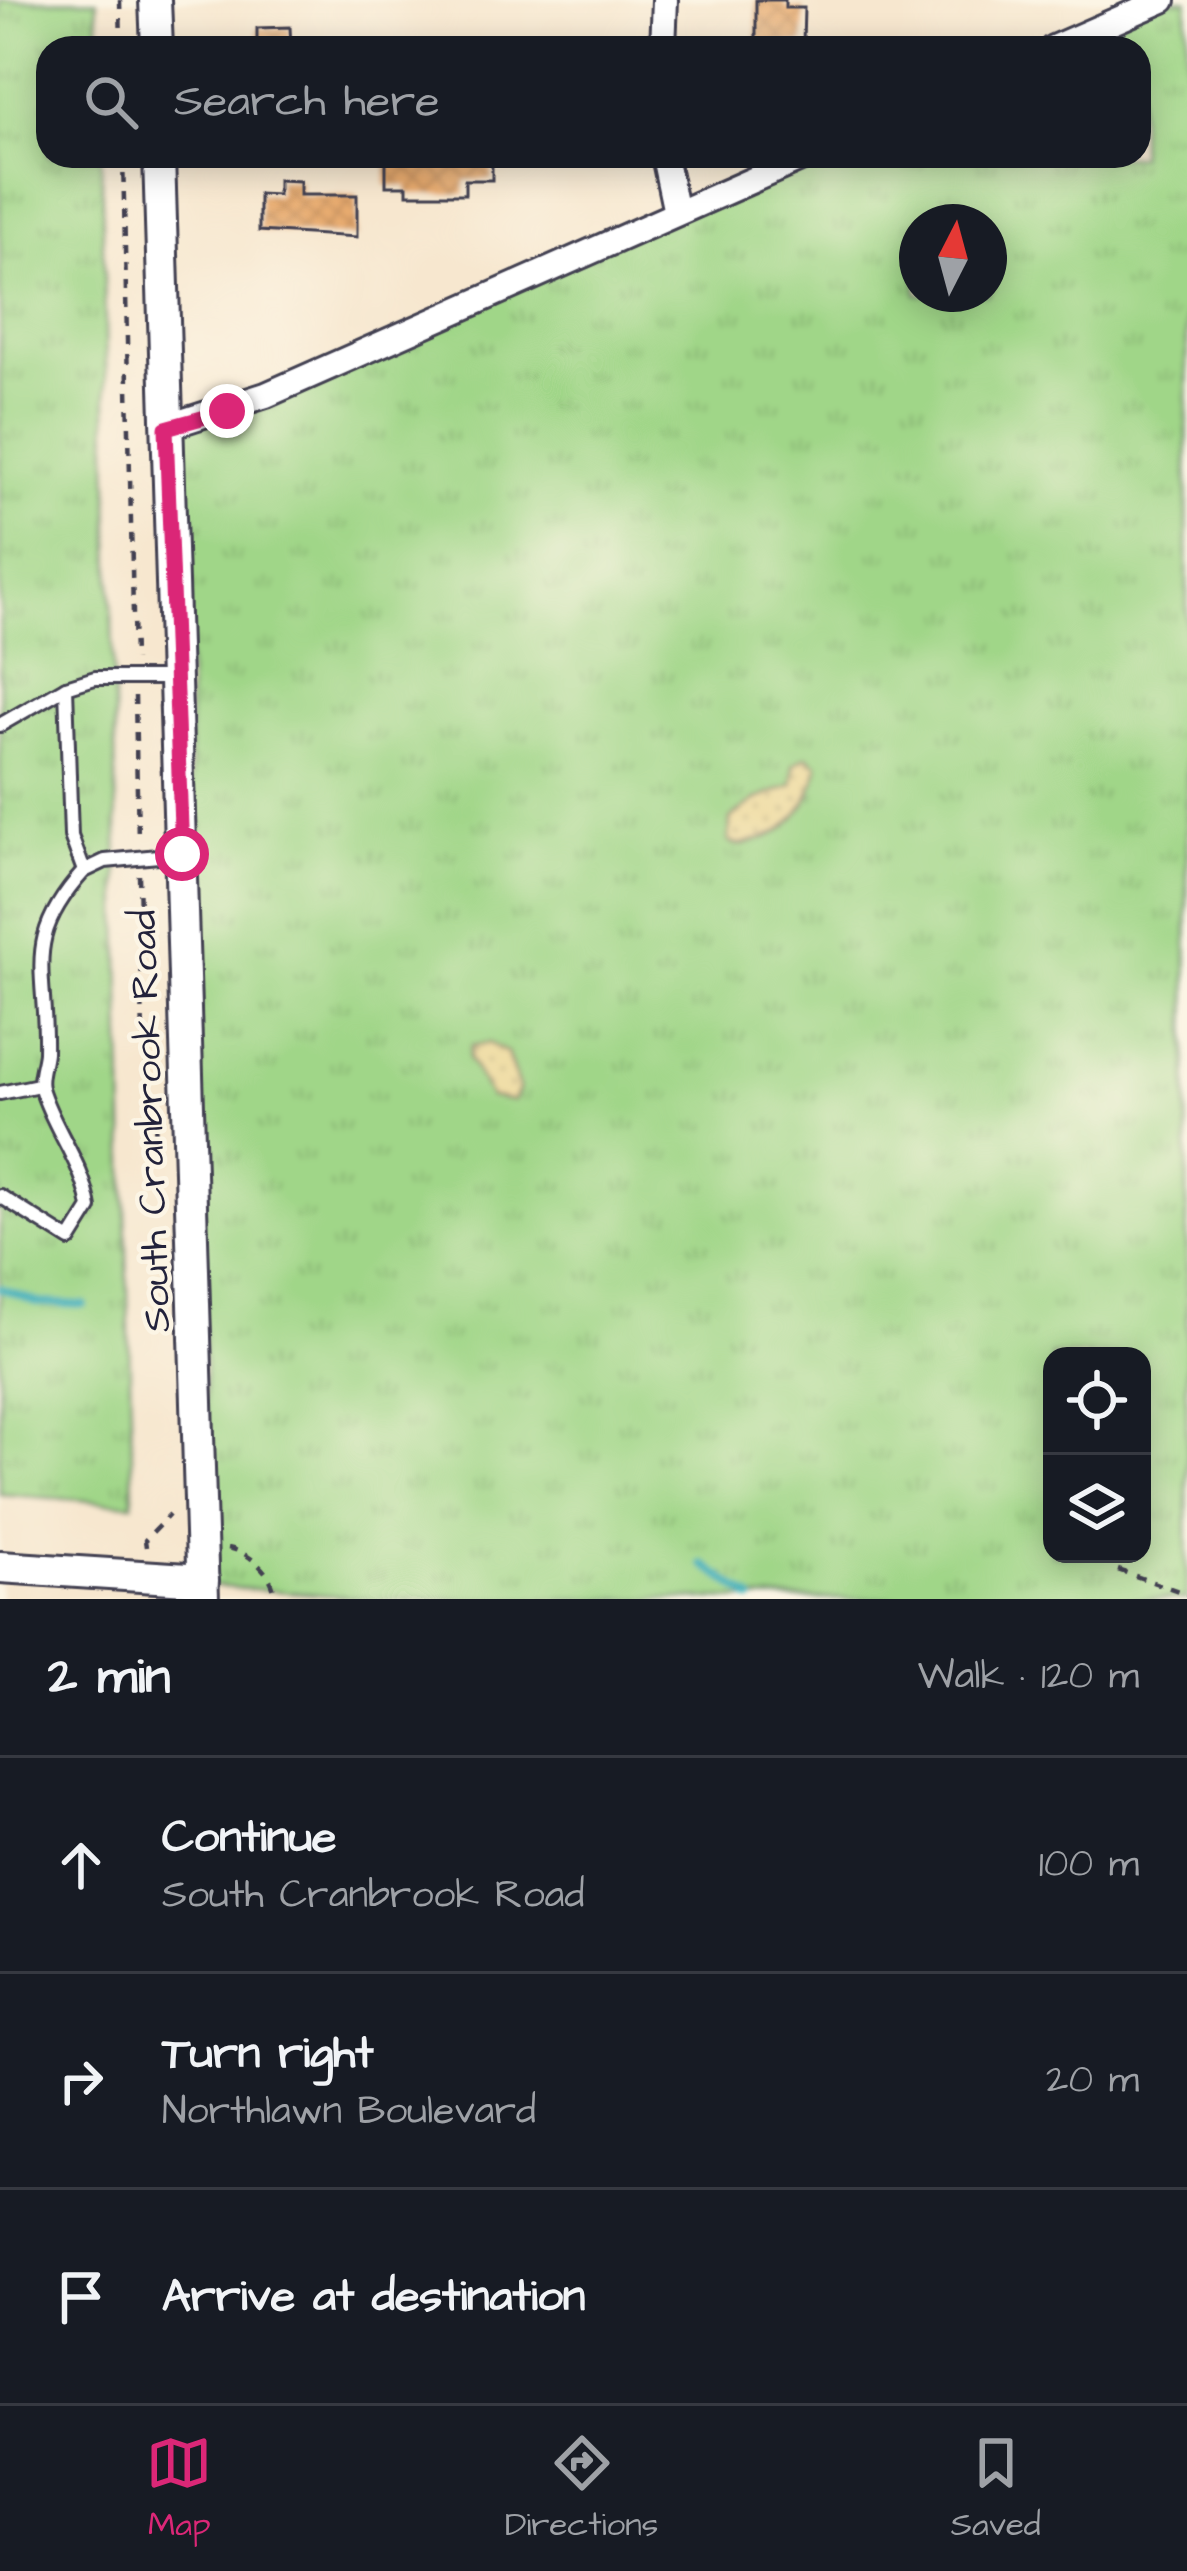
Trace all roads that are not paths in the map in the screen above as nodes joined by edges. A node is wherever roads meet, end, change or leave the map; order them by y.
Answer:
1 (155, 0) edge
2 (665, 0) edge
3 (1162, 0) edge
4 (156, 36) edge
5 (664, 36) edge
6 (1080, 36) edge
7 (159, 168) edge
8 (667, 168) edge
9 (779, 168) edge
10 (676, 213) junction
11 (166, 428) junction
12 (175, 678) junction
13 (66, 687) junction
14 (0, 724) edge
15 (182, 854) junction
16 (84, 871) junction
17 (39, 1084) junction
18 (0, 1093) edge
19 (0, 1196) edge
20 (0, 1568) edge
21 (203, 1589) edge

1 - 4 street
2 - 5 street
3 - 6 street
7 - 11 street, South Cranbrook Road
8 - 10 street
9 - 10 street
10 - 11 street
11 - 12 street, South Cranbrook Road
12 - 13 lane
12 - 15 street, South Cranbrook Road
13 - 14 lane
13 - 16 lane
15 - 16 lane
15 - 21 street, South Cranbrook Road
16 - 17 lane
17 - 18 lane
17 - 19 lane
20 - 21 street

